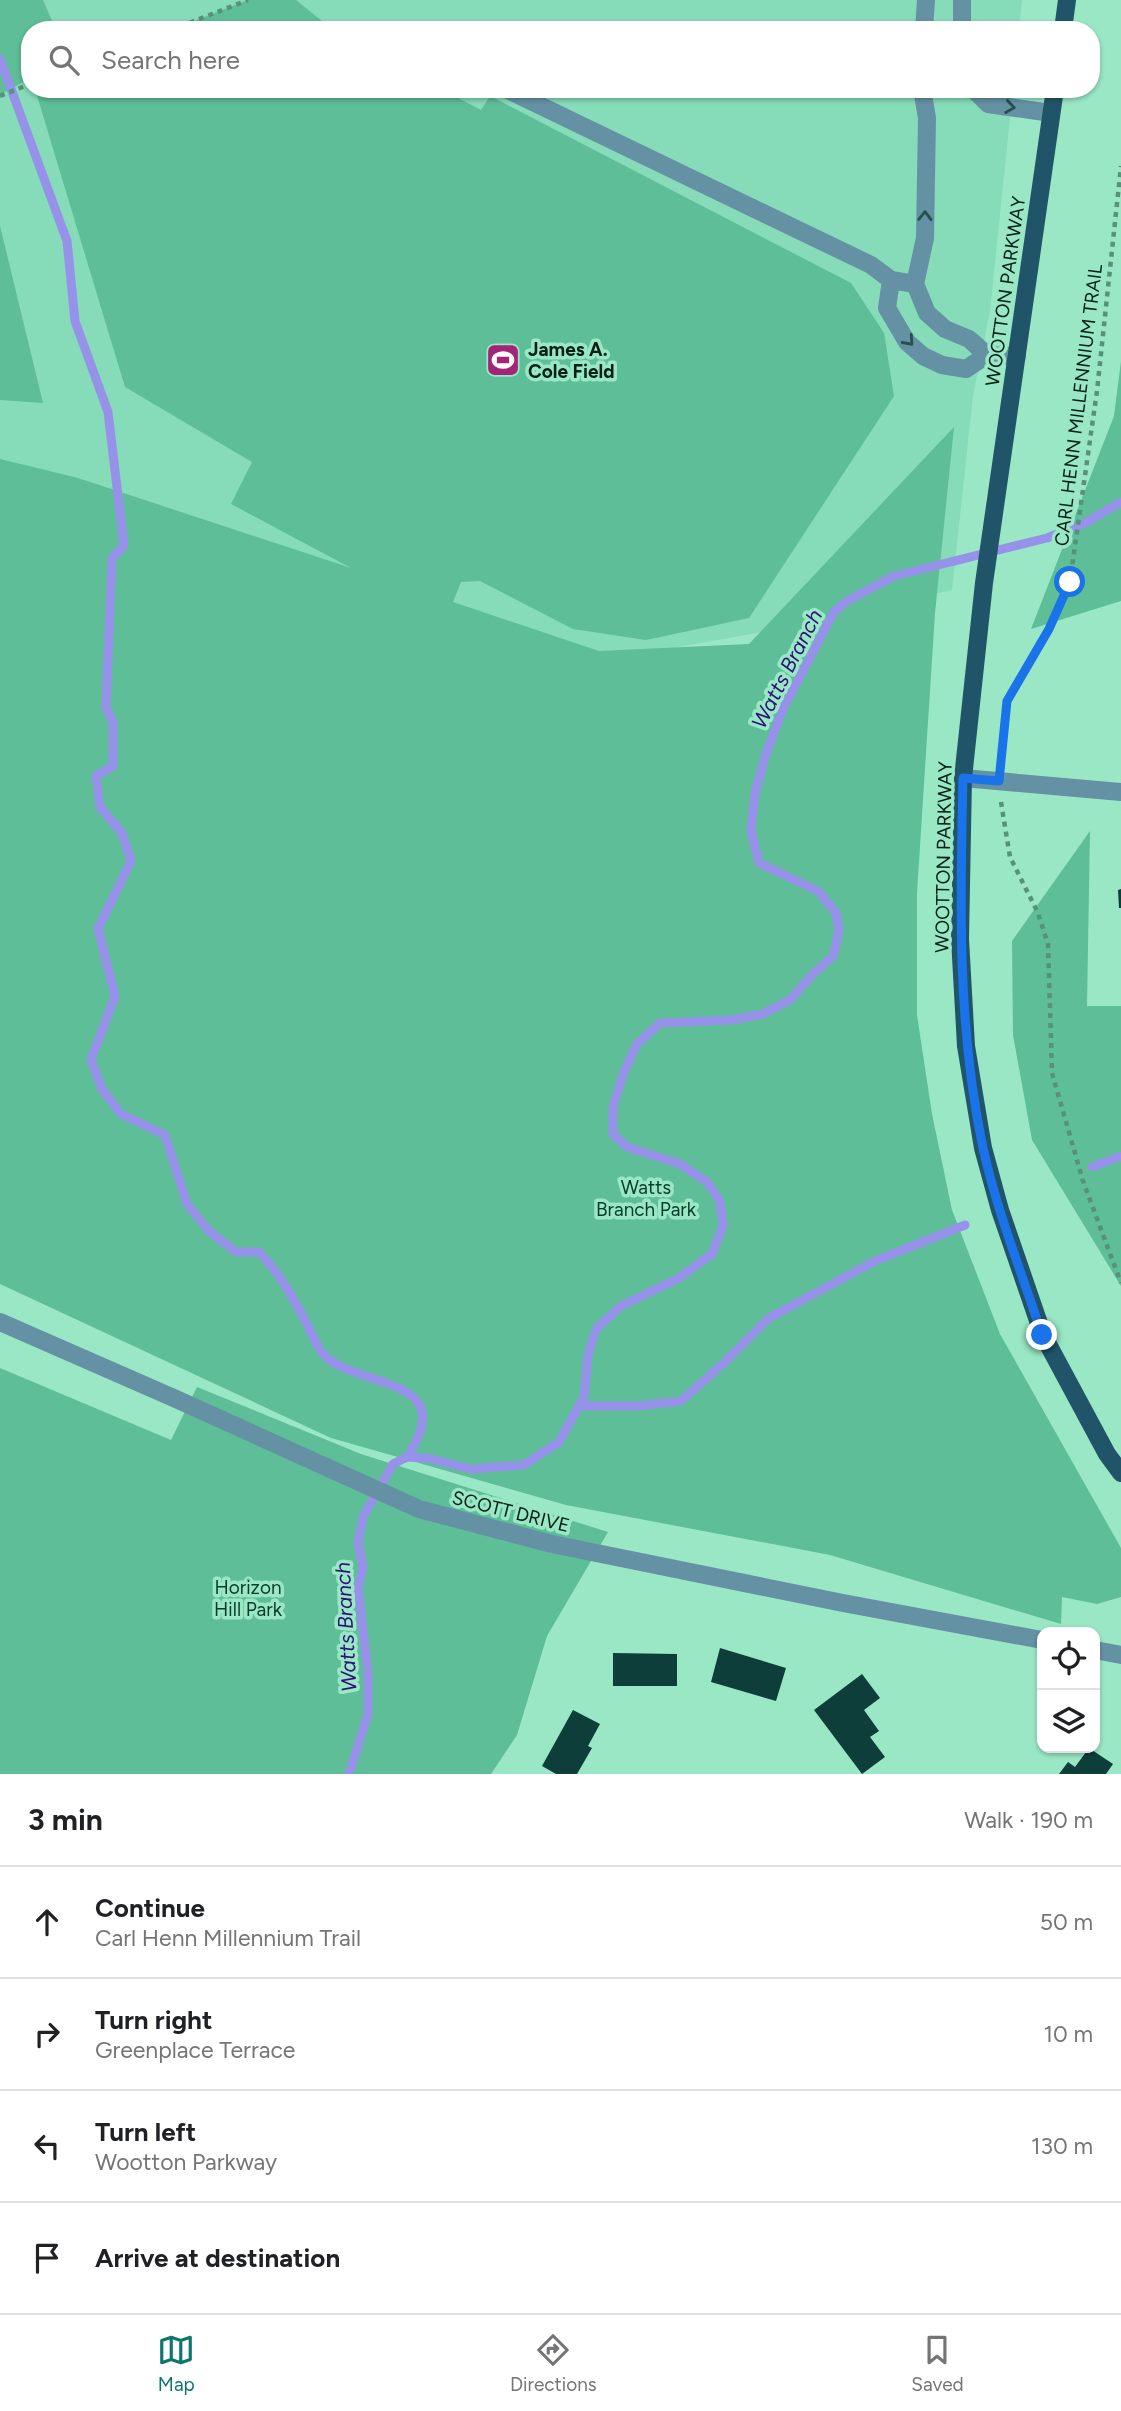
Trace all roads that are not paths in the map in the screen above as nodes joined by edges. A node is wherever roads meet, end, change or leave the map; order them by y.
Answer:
1 (926, 0) edge
2 (962, 0) edge
3 (1067, 0) edge
4 (925, 21) edge
5 (962, 21) edge
6 (1064, 21) edge
7 (524, 98) edge
8 (924, 98) edge
9 (982, 98) edge
10 (1054, 98) edge
11 (1051, 113) junction
12 (891, 281) junction
13 (915, 284) junction
14 (987, 355) junction
15 (1017, 356) junction
16 (963, 778) junction
17 (1121, 792) edge
18 (0, 1322) edge
19 (1121, 1473) edge
20 (1037, 1639) edge
21 (1100, 1651) edge
22 (1121, 1654) edge

1 - 4 street
2 - 5 street
3 - 6 main road
7 - 12 street
13 -> 8 street
9 -> 11 street
10 - 11 main road, WOOTTON PARKWAY
11 - 15 main road, WOOTTON PARKWAY
12 - 13 street
12 -> 14 street
13 - 14 street
14 - 15 street
15 - 16 main road, WOOTTON PARKWAY
16 - 17 street
16 - 19 main road, WOOTTON PARKWAY
18 - 20 street, SCOTT DRIVE
21 - 22 street

